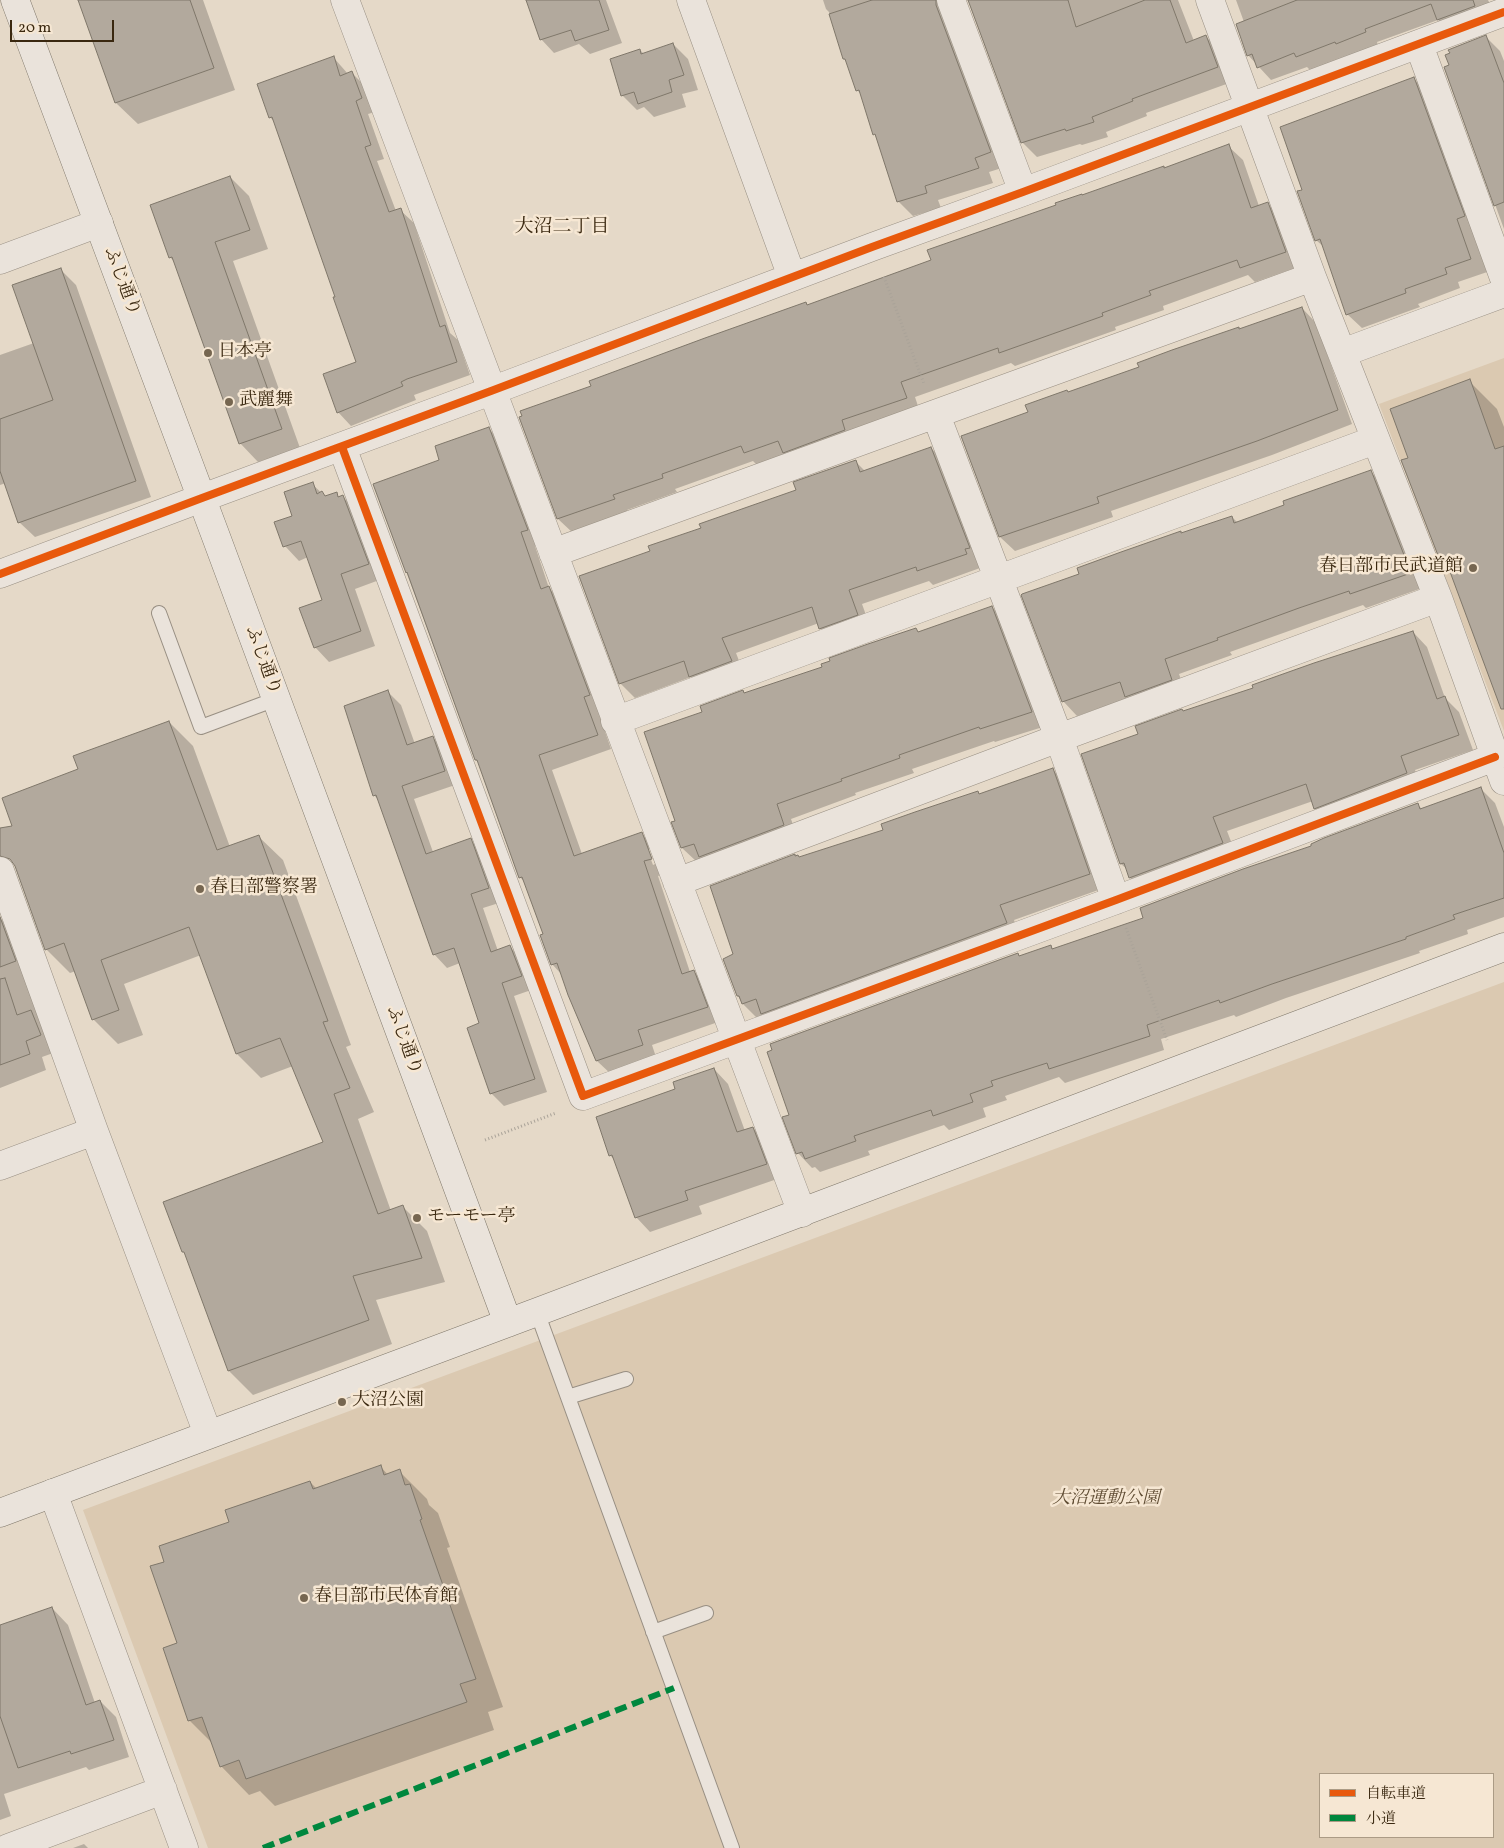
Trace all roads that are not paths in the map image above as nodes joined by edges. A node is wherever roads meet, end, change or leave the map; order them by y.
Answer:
1 (15, 0) edge
2 (345, 0) edge
3 (691, 0) edge
4 (951, 0) edge
5 (1210, 0) edge
6 (1504, 12) edge
7 (1419, 45) junction
8 (1250, 107) junction
9 (1023, 192) junction
10 (99, 223) junction
11 (0, 260) edge
12 (792, 277) junction
13 (1312, 278) junction
14 (1504, 278) edge
15 (1504, 293) edge
16 (1342, 353) junction
17 (491, 391) junction
18 (936, 414) junction
19 (1375, 440) junction
20 (342, 447) junction
21 (202, 498) junction
22 (553, 553) junction
23 (0, 574) edge
24 (999, 580) junction
25 (1438, 598) junction
26 (159, 614) dead end
27 (276, 699) junction
28 (615, 721) junction
29 (1059, 738) junction
30 (1500, 769) edge
31 (1, 877) edge
32 (677, 882) junction
33 (1116, 900) junction
34 (1504, 947) edge
35 (736, 1039) junction
36 (94, 1132) junction
37 (0, 1166) edge
38 (802, 1213) junction
39 (537, 1312) junction
40 (508, 1323) junction
41 (626, 1379) dead end
42 (568, 1397) junction
43 (208, 1434) junction
44 (53, 1493) junction
45 (0, 1512) edge
46 (706, 1613) dead end
47 (653, 1632) junction
48 (163, 1790) junction
49 (8, 1848) edge
50 (184, 1848) edge
51 (732, 1848) edge

1 - 10 street, ふじ通り
2 - 17 street
3 - 12 street
4 - 9 street
5 - 8 street
6 - 7 street
7 - 8 street
7 - 14 street
8 - 9 street
8 - 13 street
9 - 12 street
10 - 11 street
10 - 21 street, ふじ通り
12 - 17 street
13 - 16 street
13 - 18 street
15 - 16 street
16 - 19 street
17 - 20 street
17 - 22 street
18 - 22 street
18 - 24 street
19 - 24 street
19 - 25 street
20 - 21 street
20 - 35 street
21 - 23 street
21 - 27 street, ふじ通り
22 - 28 street
24 - 28 street
24 - 29 street
25 - 29 street
25 - 30 street
26 - 27 lane
27 - 40 street, ふじ通り
28 - 32 street
29 - 32 street
29 - 33 street
30 - 33 street
31 - 36 street
32 - 35 street
33 - 35 street
34 - 38 street
35 - 38 street
36 - 37 street
36 - 43 street
38 - 39 street
39 - 40 street
39 - 42 lane
40 - 43 street
41 - 42 lane
42 - 47 lane
43 - 44 street
44 - 45 street
44 - 48 street
46 - 47 lane
47 - 51 lane
48 - 49 street
48 - 50 street

